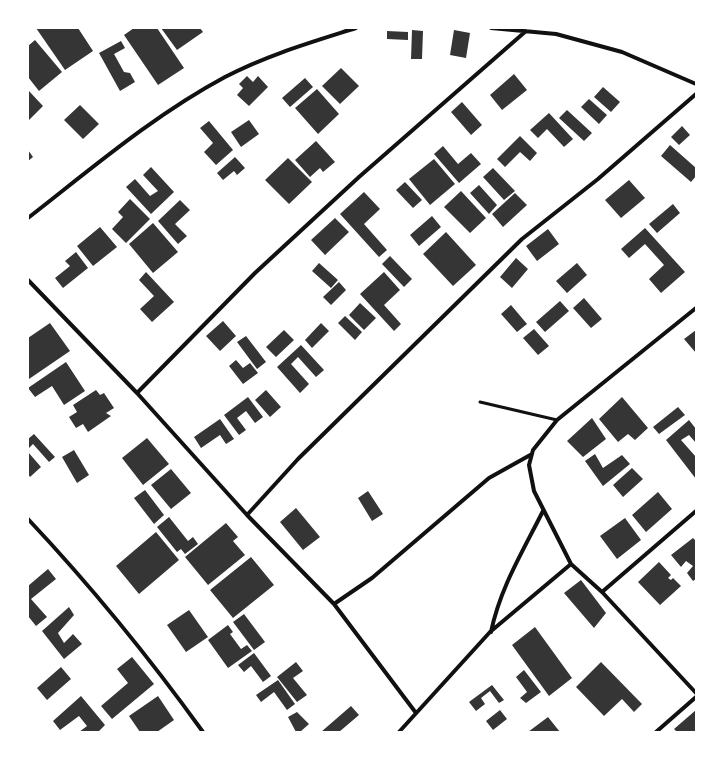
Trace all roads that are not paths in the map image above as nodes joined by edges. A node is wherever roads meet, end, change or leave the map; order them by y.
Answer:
1 (356, 28) edge
2 (491, 28) edge
3 (526, 31) junction
4 (696, 84) edge
5 (696, 94) edge
6 (28, 218) edge
7 (28, 280) edge
8 (696, 308) edge
9 (136, 393) junction
10 (480, 402) dead end
11 (557, 420) junction
12 (532, 454) junction
13 (543, 511) junction
14 (696, 511) edge
15 (248, 515) junction
16 (28, 518) edge
17 (571, 564) junction
18 (602, 592) junction
19 (334, 604) junction
20 (490, 632) junction
21 (696, 693) edge
22 (696, 697) edge
23 (416, 713) junction
24 (203, 732) edge
25 (399, 732) edge
26 (656, 732) edge

1 - 6 street
2 - 3 street
3 - 4 street
3 - 9 street
5 - 15 street
7 - 9 street
8 - 11 street
9 - 15 street
10 - 11 lane
11 - 12 street
12 - 13 street
12 - 19 street
13 - 17 street
13 - 20 street
14 - 18 street
15 - 19 street
16 - 24 street
17 - 18 street
17 - 20 street
18 - 21 street
19 - 23 street
20 - 23 street
22 - 26 street
23 - 25 street

